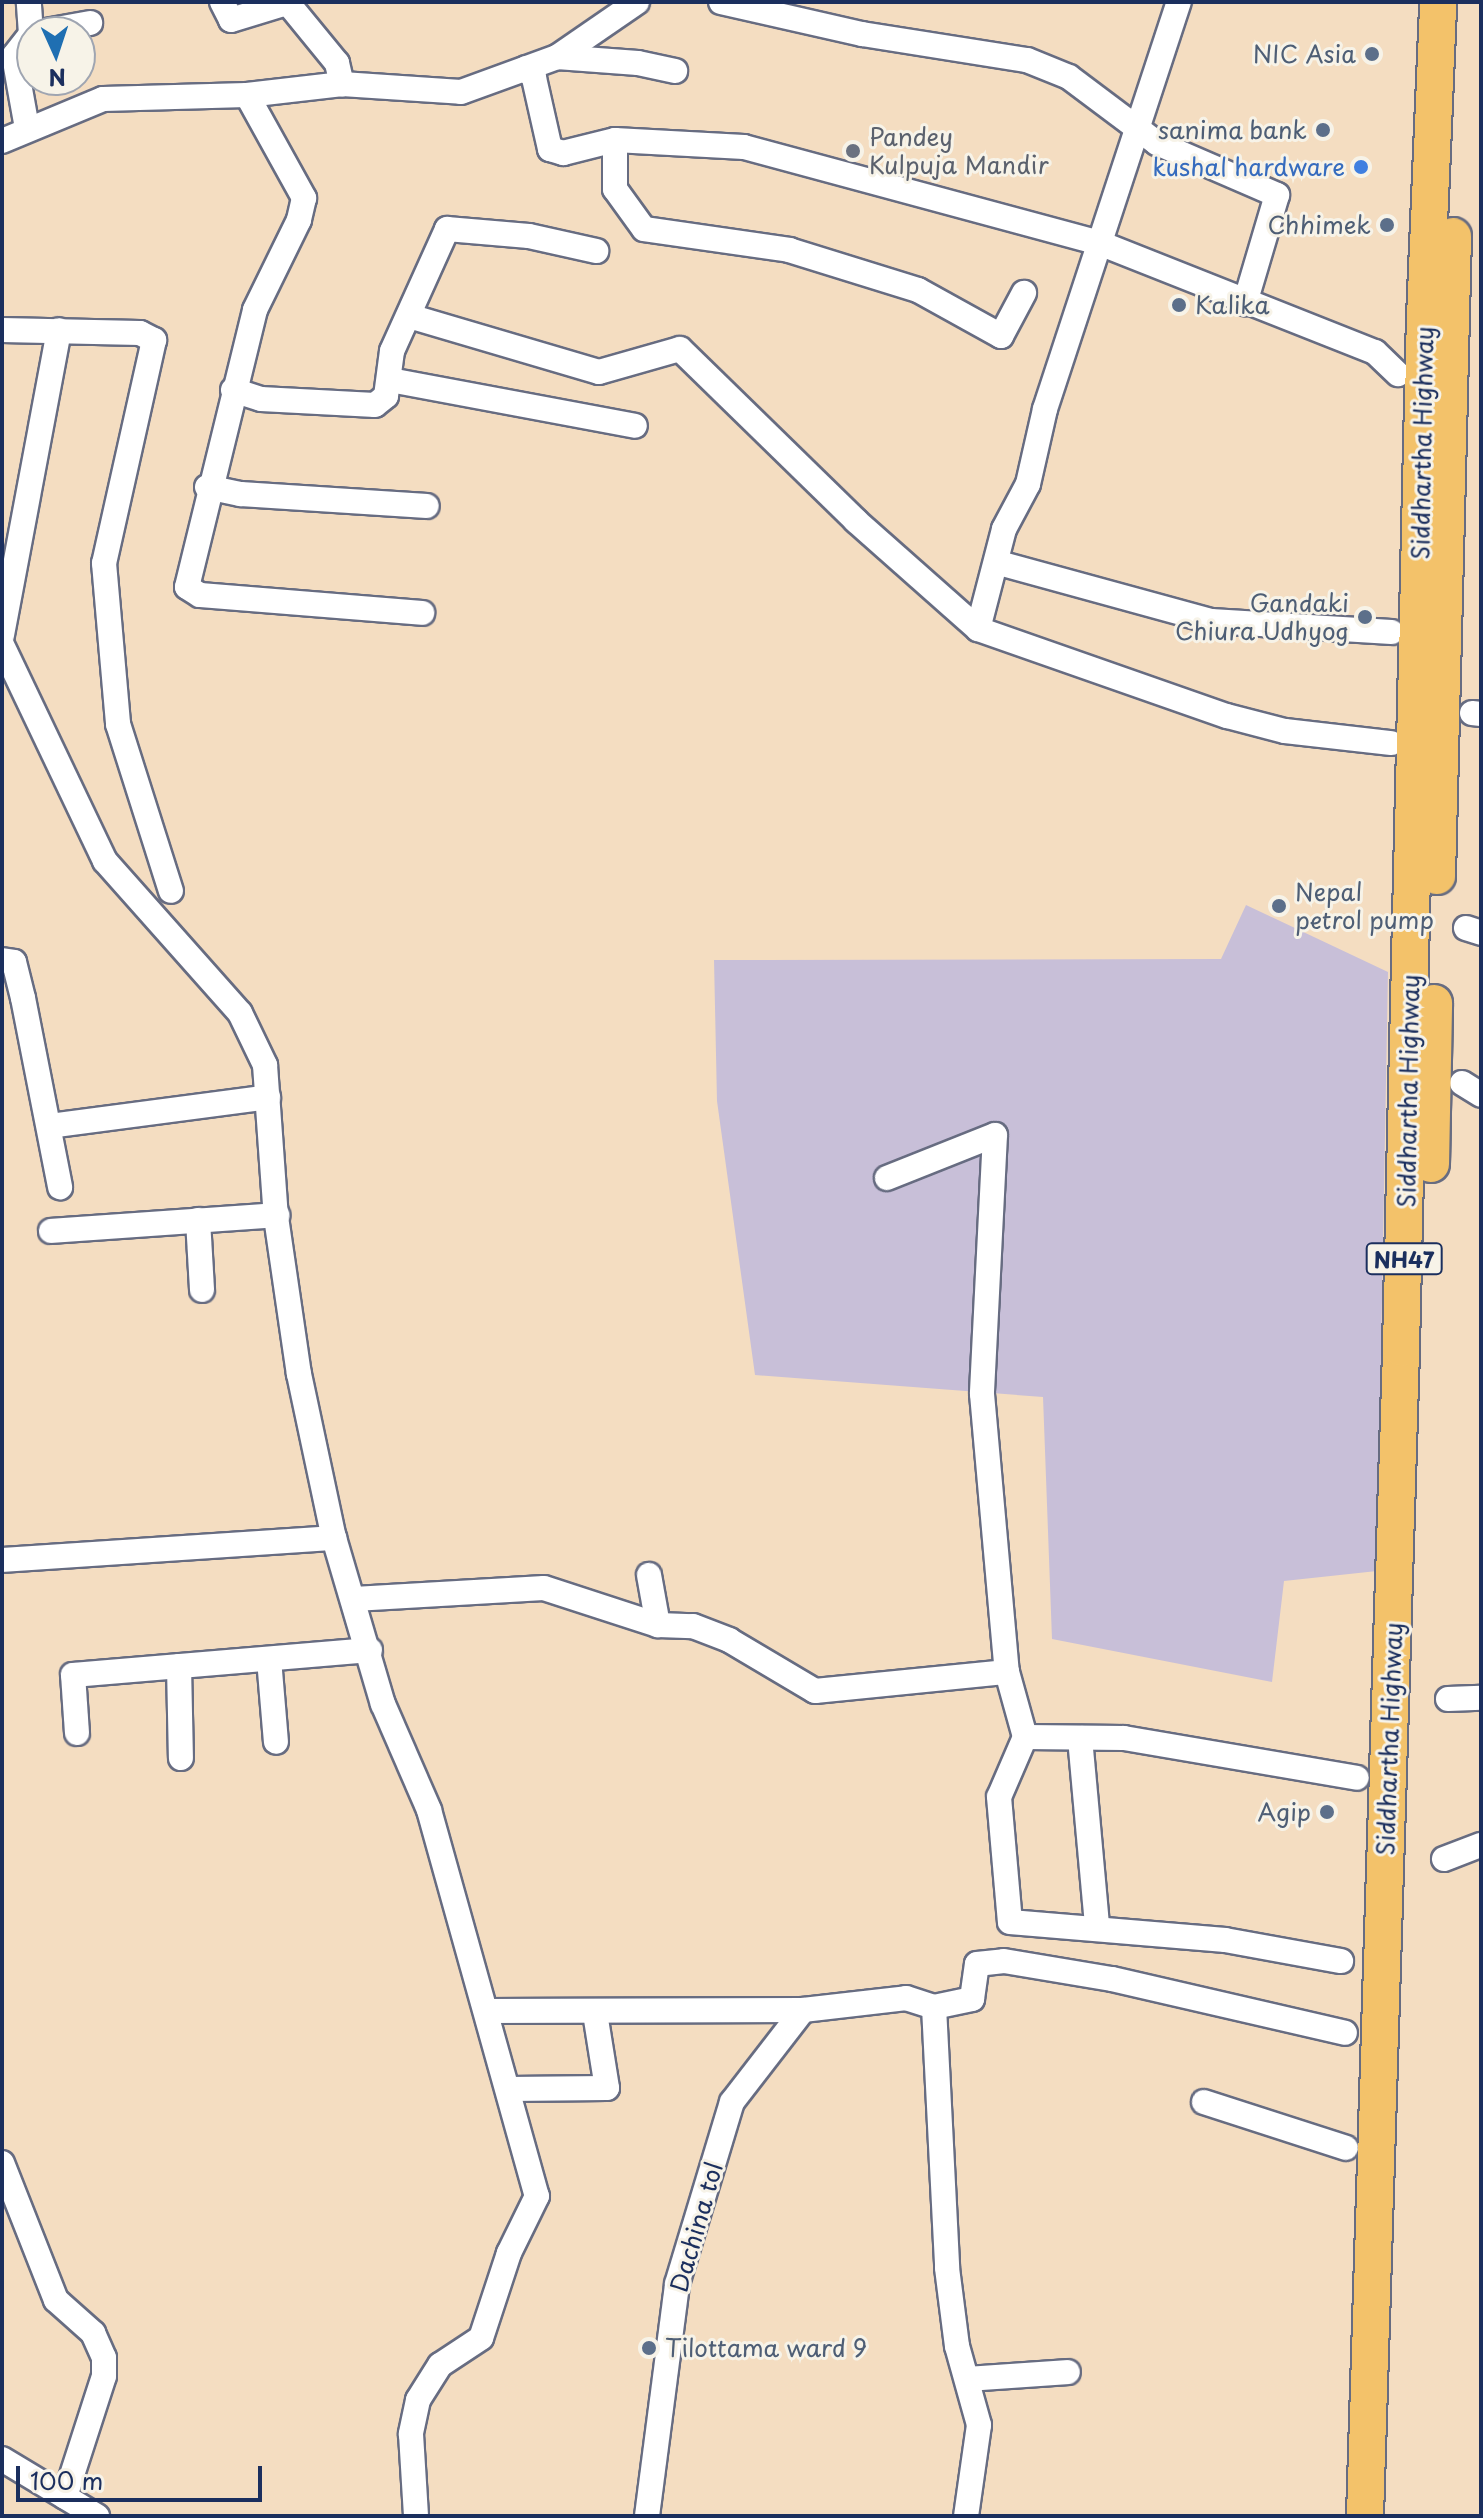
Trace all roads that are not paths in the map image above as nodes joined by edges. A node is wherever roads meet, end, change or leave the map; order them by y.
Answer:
1 (222, 2) edge
2 (637, 2) edge
3 (721, 2) edge
4 (1179, 2) edge
5 (1438, 2) edge
6 (1459, 2) edge
7 (287, 3) edge
8 (8, 53) edge
9 (557, 57) junction
10 (526, 68) junction
11 (675, 71) dead end
12 (342, 84) junction
13 (247, 95) junction
14 (1141, 126) junction
15 (27, 128) junction
16 (615, 140) junction
17 (2, 141) edge
18 (1097, 242) junction
19 (596, 251) dead end
20 (1024, 293) dead end
21 (1245, 303) junction
22 (409, 316) junction
23 (2, 330) edge
24 (59, 330) junction
25 (1398, 374) dead end
26 (390, 380) junction
27 (233, 390) junction
28 (635, 426) dead end
29 (207, 487) junction
30 (427, 506) dead end
31 (999, 563) junction
32 (422, 613) dead end
33 (978, 629) junction
34 (1392, 632) dead end
35 (2, 635) edge
36 (2, 645) edge
37 (1391, 743) dead end
38 (171, 891) dead end
39 (2, 960) edge
40 (268, 1097) junction
41 (49, 1126) junction
42 (887, 1178) dead end
43 (60, 1187) dead end
44 (277, 1215) junction
45 (198, 1220) junction
46 (51, 1231) dead end
47 (202, 1290) dead end
48 (334, 1538) junction
49 (2, 1560) edge
50 (649, 1575) dead end
51 (354, 1599) junction
52 (658, 1625) junction
53 (370, 1650) junction
54 (269, 1659) junction
55 (179, 1666) junction
56 (1007, 1672) junction
57 (1481, 1698) edge
58 (1448, 1699) dead end
59 (77, 1733) dead end
60 (1025, 1737) junction
61 (1080, 1738) junction
62 (276, 1742) dead end
63 (181, 1758) dead end
64 (1357, 1778) dead end
65 (1481, 1845) edge
66 (1444, 1859) dead end
67 (1097, 1926) junction
68 (1341, 1961) dead end
69 (934, 2007) junction
70 (803, 2010) junction
71 (487, 2011) junction
72 (595, 2013) junction
73 (1345, 2033) dead end
74 (509, 2089) junction
75 (1204, 2102) dead end
76 (1346, 2148) dead end
77 (2, 2163) edge
78 (1068, 2372) dead end
79 (968, 2379) junction
80 (2, 2459) edge
81 (65, 2497) junction
82 (97, 2516) edge
83 (416, 2516) edge
84 (647, 2516) edge
85 (966, 2516) edge
86 (1365, 2516) edge
87 (1388, 2516) edge

1 - 7 street
2 - 9 street
3 - 14 street
4 - 14 street
5 - 86 highway, Siddhartha Highway / NH47
6 - 87 highway, Siddhartha Highway / NH47
7 - 12 street
8 - 15 street
9 - 10 street
9 - 11 street
10 - 12 street
10 - 16 street
12 - 13 street
13 - 15 street
13 - 27 street
14 - 18 street
14 - 21 street
15 - 17 street
16 - 18 street
16 - 20 street
18 - 21 street
18 - 31 street
19 - 22 street
21 - 25 street
22 - 26 street
22 - 33 street
23 - 24 street
24 - 35 street
24 - 38 street
26 - 27 street
26 - 28 street
27 - 29 street
29 - 30 street
29 - 32 street
31 - 33 street
31 - 34 street
33 - 37 street
36 - 40 street
39 - 41 street
40 - 41 street
40 - 44 street
41 - 43 street
42 - 56 street
44 - 45 street
44 - 48 street
45 - 46 street
45 - 47 street
48 - 49 street
48 - 51 street
50 - 52 street
51 - 52 street
51 - 53 street
52 - 56 street
53 - 54 street
53 - 71 street
54 - 55 street
54 - 62 street
55 - 59 street
55 - 63 street
56 - 60 street
57 - 58 street
60 - 61 street
60 - 67 street
61 - 64 street
61 - 67 street
65 - 66 street
67 - 68 street
69 - 70 street
69 - 73 street
69 - 79 street
70 - 72 street
70 - 84 street, Dachina tol
71 - 72 street
71 - 74 street
72 - 74 street
74 - 83 street
75 - 76 street
77 - 81 street
78 - 79 street
79 - 85 street
80 - 81 street
81 - 82 street

